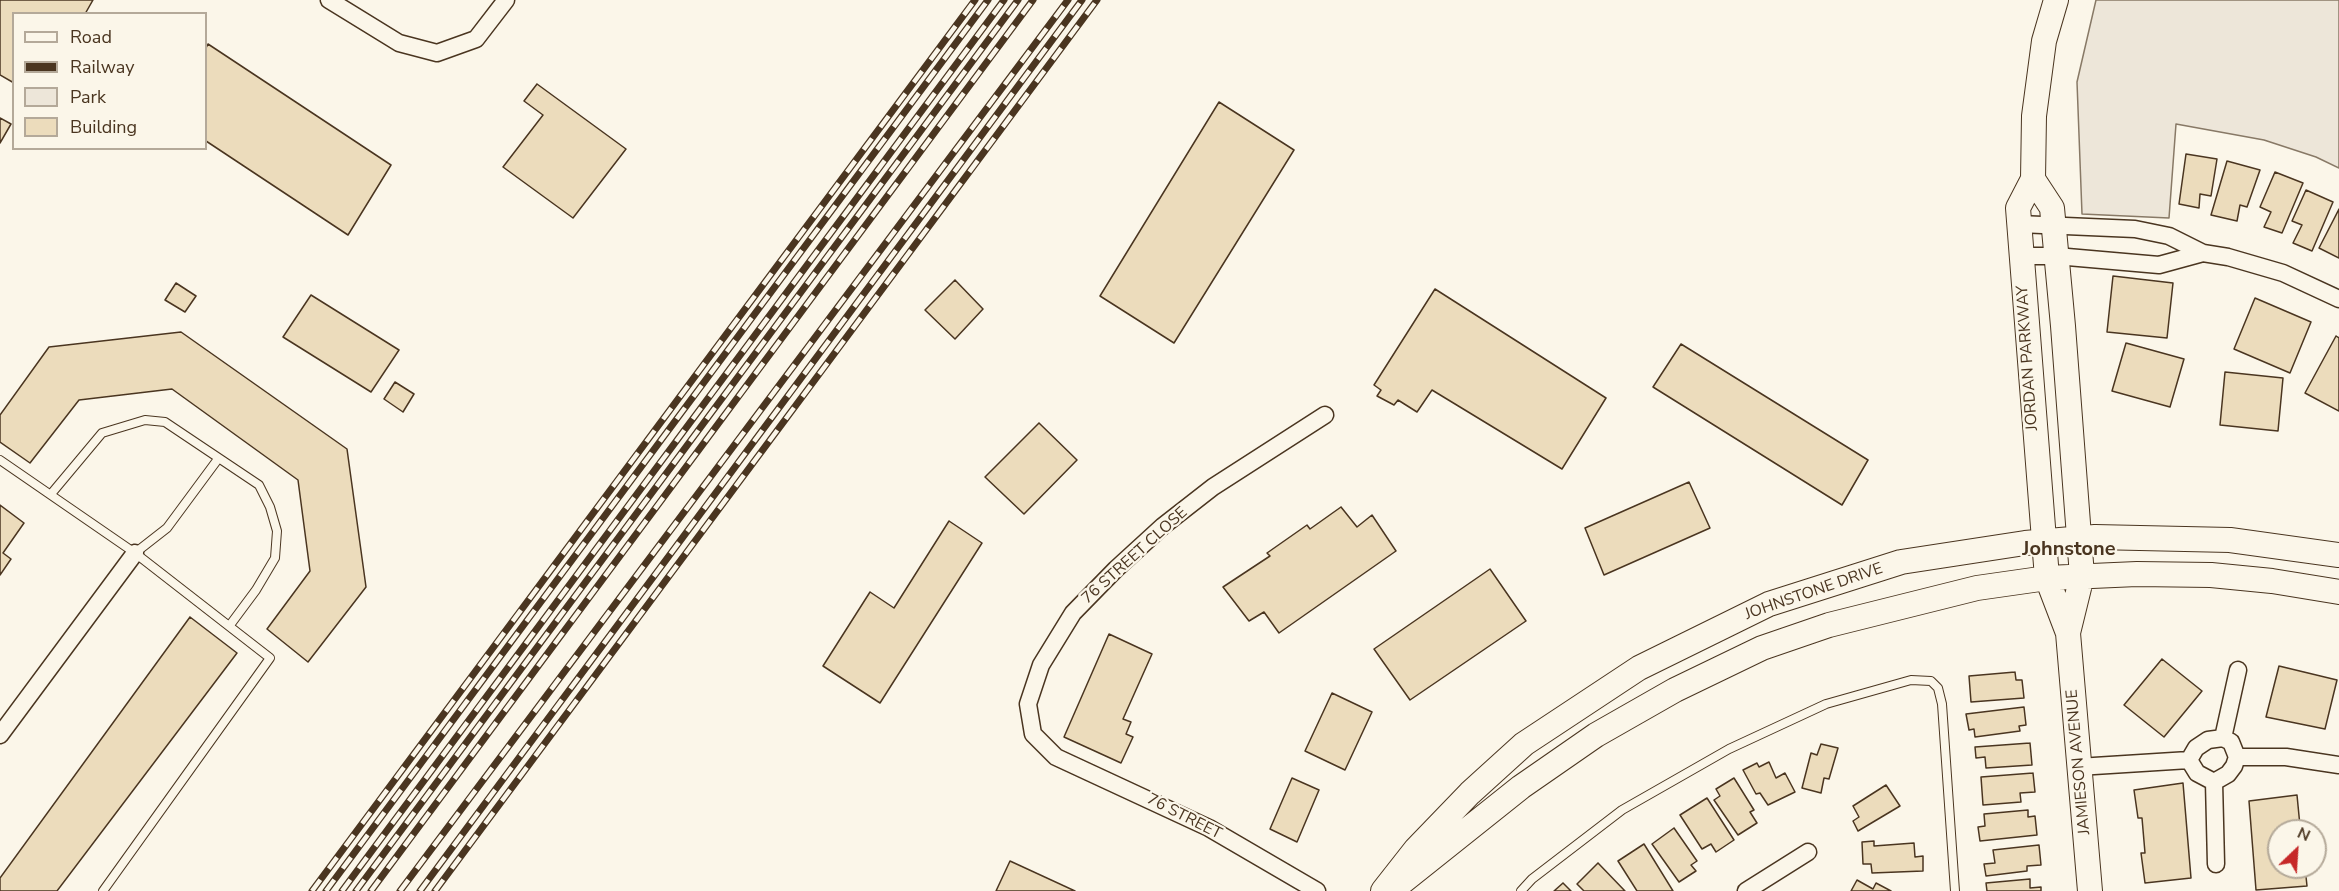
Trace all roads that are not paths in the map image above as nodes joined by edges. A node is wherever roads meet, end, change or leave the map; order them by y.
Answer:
1 (329, 0) edge
2 (506, 0) edge
3 (2056, 0) edge
4 (2033, 178) junction
5 (2019, 224) junction
6 (2054, 224) junction
7 (2203, 253) junction
8 (2020, 256) junction
9 (2056, 256) junction
10 (2339, 299) edge
11 (1325, 415) dead end
12 (218, 459) junction
13 (0, 460) edge
14 (51, 494) junction
15 (2078, 538) junction
16 (2044, 542) junction
17 (135, 553) junction
18 (2339, 555) edge
19 (2082, 576) junction
20 (2047, 578) junction
21 (2339, 592) edge
22 (230, 625) junction
23 (2068, 633) junction
24 (2238, 670) dead end
25 (0, 735) edge
26 (2223, 738) junction
27 (1048, 749) joint
28 (2237, 757) junction
29 (2189, 760) junction
30 (2339, 765) edge
31 (2078, 767) junction
32 (2214, 782) junction
33 (1808, 852) dead end
34 (2216, 864) dead end
35 (103, 891) edge
36 (1317, 891) edge
37 (1383, 891) edge
38 (1390, 891) edge
39 (1521, 891) edge
40 (1746, 891) edge
41 (1955, 891) edge
42 (2090, 891) edge

1 - 2 street
3 - 4 main road, JORDAN PARKWAY
4 - 5 main road, JORDAN PARKWAY
4 - 6 main road
5 - 6 street
5 - 8 main road, JORDAN PARKWAY
6 - 7 street
6 - 9 main road
7 - 9 street
7 - 10 street
8 - 9 street
8 - 16 main road, JORDAN PARKWAY
9 - 15 main road
11 - 27 street, 76 STREET CLOSE
12 - 14 lane
12 - 17 lane
12 - 22 lane
13 - 14 lane
14 - 17 lane
15 - 16 main road, JOHNSTONE DRIVE
15 - 18 main road, JOHNSTONE DRIVE
15 - 19 main road, JAMIESON AVENUE
16 - 20 main road, JORDAN PARKWAY
16 - 37 main road, JOHNSTONE DRIVE
17 - 22 lane
17 - 25 street
19 - 20 main road
19 - 21 main road
19 - 23 main road, JAMIESON AVENUE
20 - 23 main road, JAMIESON AVENUE
20 - 38 main road
22 - 35 lane
23 - 31 main road, JAMIESON AVENUE
24 - 26 street
26 - 28 street
26 - 29 street
27 - 36 street, 76 STREET
28 - 30 street
28 - 32 street
29 - 31 street
29 - 32 street
31 - 42 main road, JAMIESON AVENUE
32 - 34 street
33 - 40 street
39 - 41 lane

